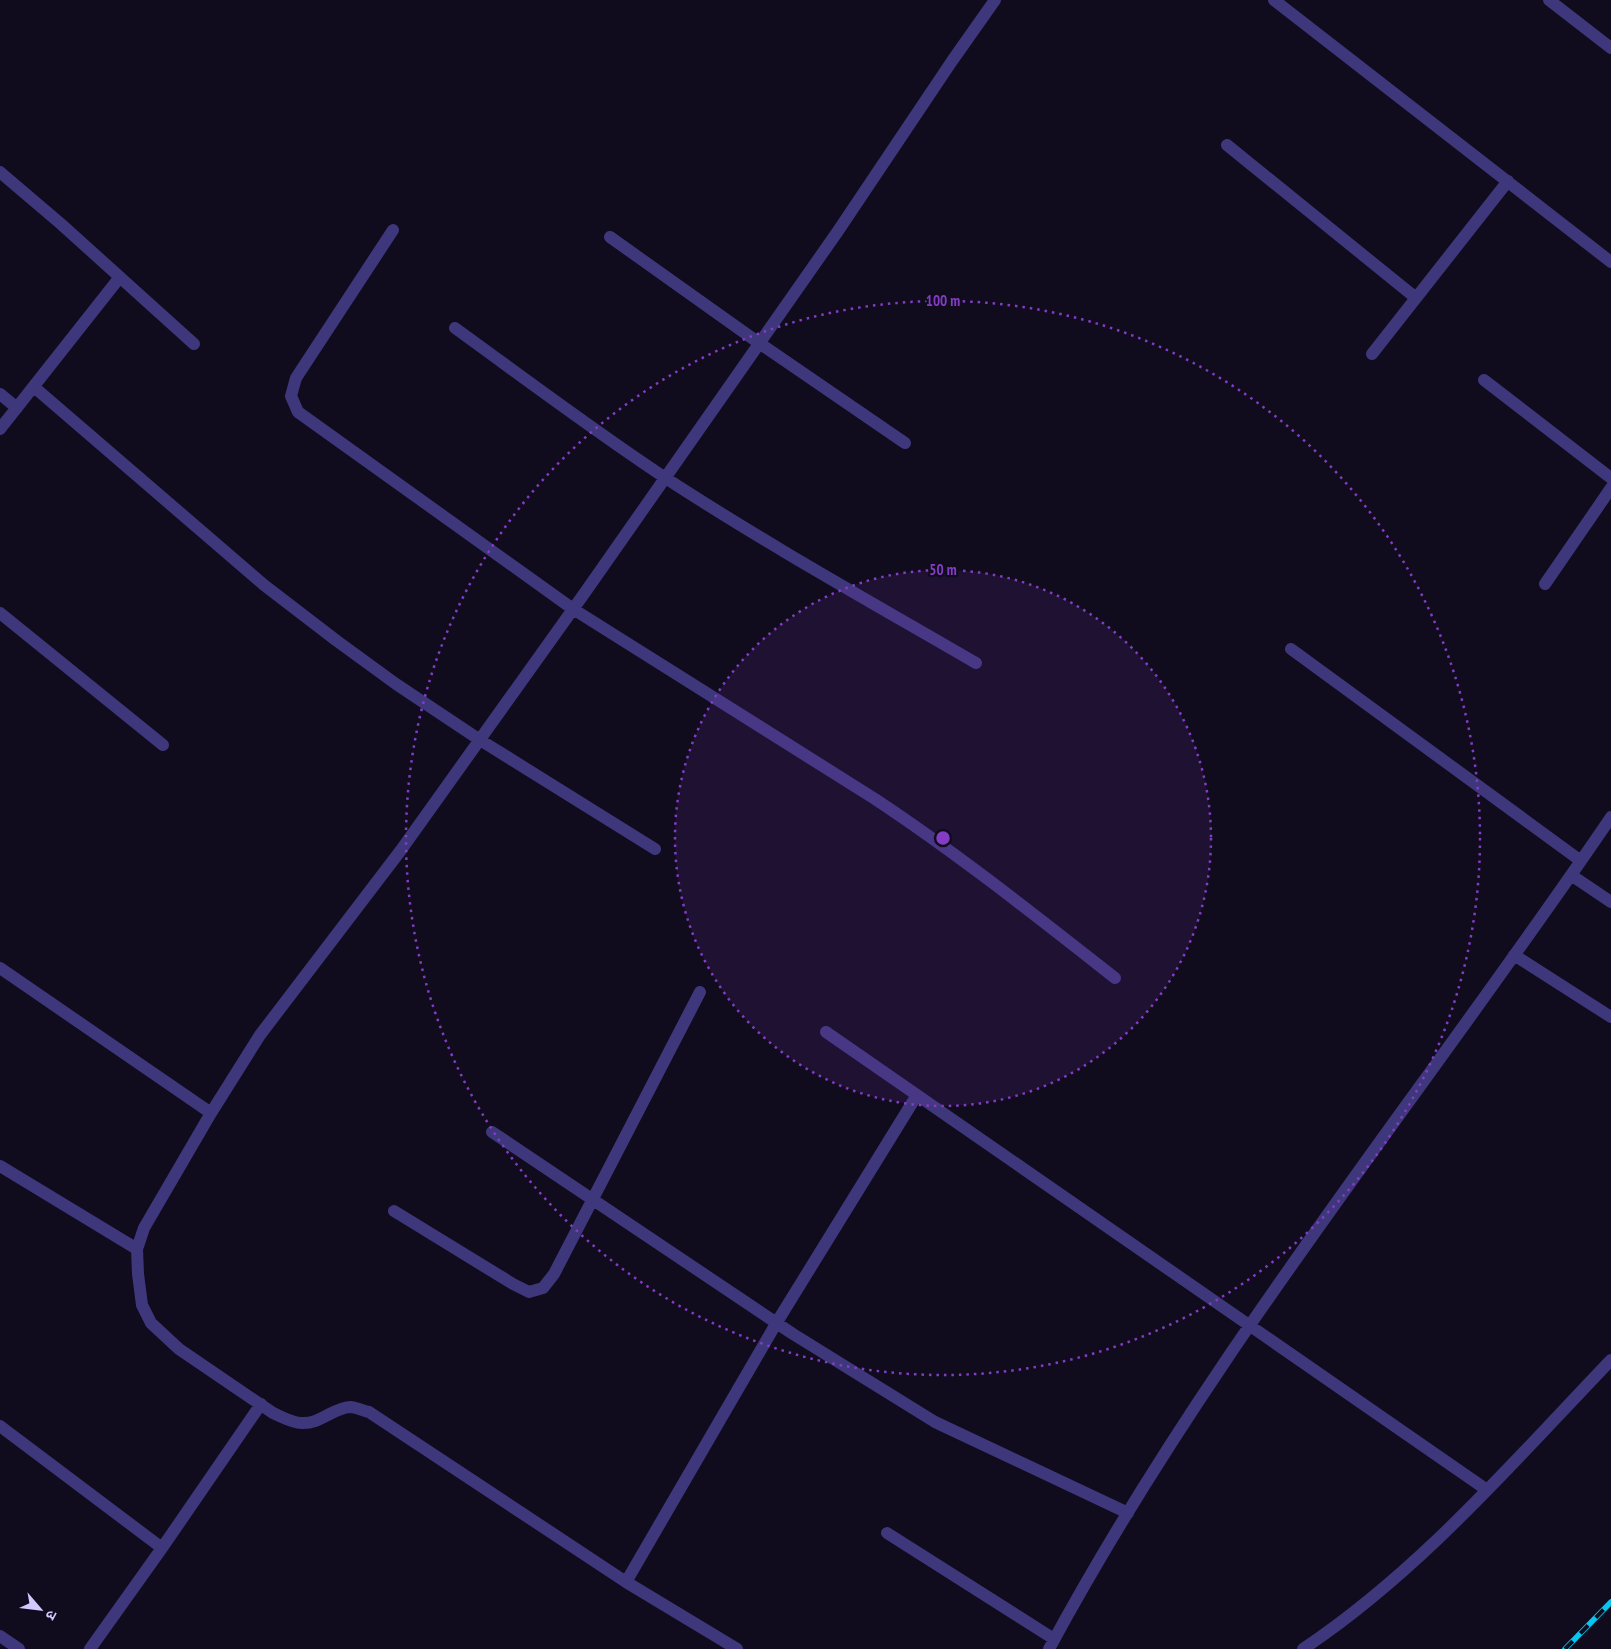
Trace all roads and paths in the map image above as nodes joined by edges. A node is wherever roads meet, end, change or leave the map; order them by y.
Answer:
1 (995, 0) edge
2 (1274, 0) edge
3 (1549, 0) edge
4 (1611, 48) edge
5 (1227, 145) dead end
6 (0, 172) edge
7 (1508, 181) junction
8 (393, 230) dead end
9 (610, 237) dead end
10 (1611, 262) edge
11 (120, 277) junction
12 (1416, 298) junction
13 (455, 328) dead end
14 (759, 343) junction
15 (194, 344) dead end
16 (1372, 354) dead end
17 (1484, 380) dead end
18 (34, 386) junction
19 (0, 394) edge
20 (17, 408) junction
21 (0, 429) edge
22 (905, 443) dead end
23 (665, 478) junction
24 (1611, 478) edge
25 (1611, 488) edge
26 (1545, 584) dead end
27 (573, 610) junction
28 (1, 617) edge
29 (1291, 649) dead end
30 (976, 663) dead end
31 (480, 740) junction
32 (163, 745) dead end
33 (1611, 817) edge
34 (655, 849) dead end
35 (1582, 861) junction
36 (1571, 875) junction
37 (1611, 902) edge
38 (1514, 955) junction
39 (0, 968) edge
40 (1115, 978) dead end
41 (700, 992) dead end
42 (1611, 1017) edge
43 (826, 1032) dead end
44 (917, 1095) junction
45 (210, 1113) junction
46 (492, 1132) dead end
47 (0, 1166) edge
48 (592, 1199) junction
49 (394, 1211) dead end
50 (137, 1249) junction
51 (777, 1322) junction
52 (1250, 1325) junction
53 (1611, 1360) edge
54 (261, 1404) junction
55 (0, 1426) edge
56 (1487, 1490) junction
57 (1128, 1513) junction
58 (887, 1533) dead end
59 (162, 1548) junction
60 (626, 1582) junction
61 (0, 1636) edge
62 (1052, 1644) edge
63 (19, 1649) edge
64 (90, 1649) edge
65 (737, 1649) edge
66 (1303, 1649) edge

1 - 14 street
2 - 7 street
3 - 4 street
5 - 12 street
6 - 11 street
7 - 10 street
7 - 12 street
8 - 27 street
9 - 14 street
11 - 15 street
11 - 18 street
12 - 16 street
13 - 23 street
14 - 22 street
14 - 23 street
17 - 24 street
18 - 20 street
18 - 31 street
19 - 20 street
20 - 21 street
23 - 27 street
23 - 30 street
25 - 26 street
27 - 31 street
27 - 40 street
28 - 32 street
29 - 35 street
31 - 34 street
31 - 45 street
33 - 35 street
35 - 36 street
36 - 37 street
36 - 38 street
38 - 42 street
38 - 52 street
39 - 45 street
41 - 48 street
43 - 44 street
44 - 51 street
44 - 52 street
45 - 50 street
46 - 48 street
47 - 50 street
48 - 49 street
48 - 51 street
50 - 54 street
51 - 57 street
51 - 60 street
52 - 56 street
52 - 57 street
53 - 56 street
54 - 59 street
54 - 60 street
55 - 59 street
56 - 66 street
57 - 62 street
58 - 62 street
59 - 64 street
60 - 65 street
61 - 63 street

